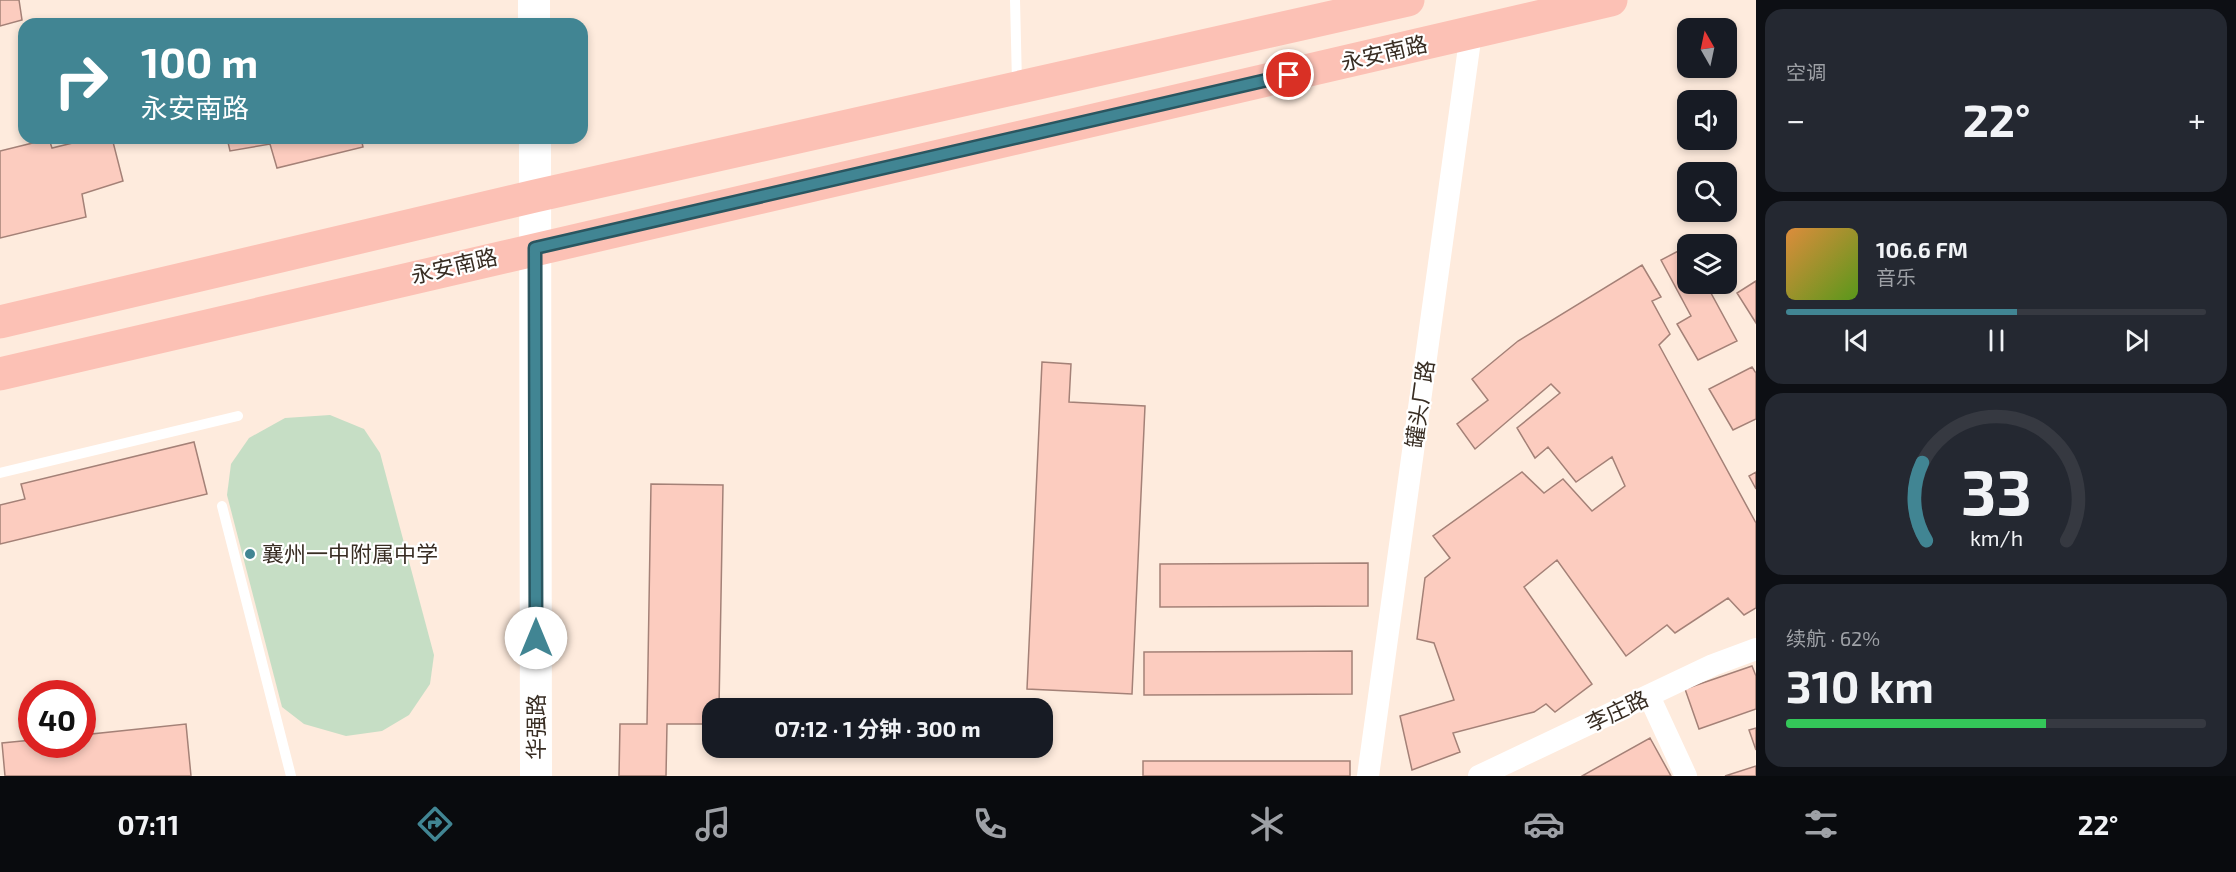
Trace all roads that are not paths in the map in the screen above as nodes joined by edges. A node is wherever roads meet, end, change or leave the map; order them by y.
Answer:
1 (534, 0) edge
2 (1015, 0) edge
3 (1408, 0) edge
4 (1611, 0) edge
5 (534, 18) edge
6 (1471, 33) junction
7 (1017, 86) junction
8 (535, 144) edge
9 (535, 196) junction
10 (535, 248) junction
11 (0, 322) edge
12 (0, 374) edge
13 (238, 416) dead end
14 (0, 474) edge
15 (222, 506) dead end
16 (1756, 649) edge
17 (1649, 696) junction
18 (291, 776) edge
19 (536, 776) edge
20 (1368, 776) edge
21 (1479, 776) edge
22 (1686, 776) edge

1 - 5 street
2 - 7 lane
3 - 7 main road, 永安南路
4 - 6 main road, 永安南路
6 - 10 main road, 永安南路
6 - 20 street, 罐头厂路
7 - 9 main road, 永安南路
8 - 9 street, 华强路
9 - 10 street, 华强路
9 - 11 main road, 永安南路
10 - 12 main road, 永安南路
10 - 19 street, 华强路
13 - 14 lane
15 - 18 lane
16 - 17 street, 李庄路
17 - 21 street, 李庄路
17 - 22 street

